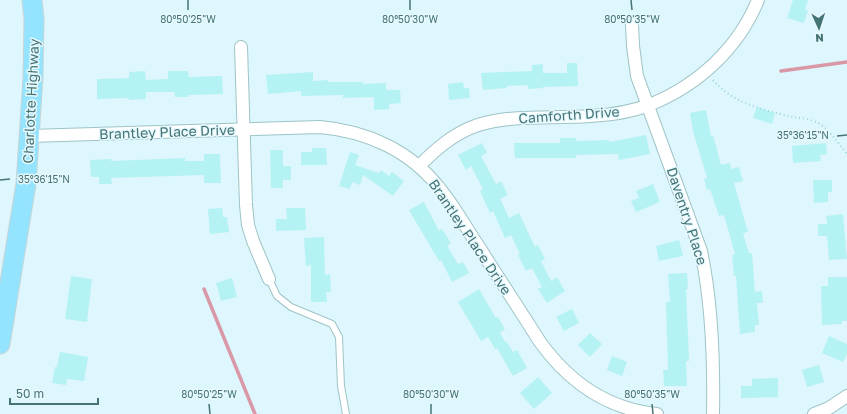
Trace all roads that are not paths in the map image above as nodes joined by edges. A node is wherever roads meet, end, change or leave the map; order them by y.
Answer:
1 (32, 0) edge
2 (758, 0) edge
3 (632, 24) dead end
4 (241, 47) dead end
5 (649, 105) junction
6 (243, 129) junction
7 (30, 136) junction
8 (419, 166) junction
9 (269, 279) joint
10 (0, 344) edge
11 (847, 396) edge
12 (346, 414) edge
13 (657, 414) edge
14 (713, 414) edge
15 (814, 414) edge

1 - 7 main road, Charlotte Highway
2 - 5 street, Camforth Drive
3 - 5 street, Daventry Place
4 - 6 street
5 - 8 street, Camforth Drive
5 - 14 street, Daventry Place
6 - 7 street, Brantley Place Drive
6 - 8 street, Brantley Place Drive
6 - 9 street
7 - 10 main road, Charlotte Highway
8 - 13 street, Brantley Place Drive
9 - 12 lane
11 - 15 street

